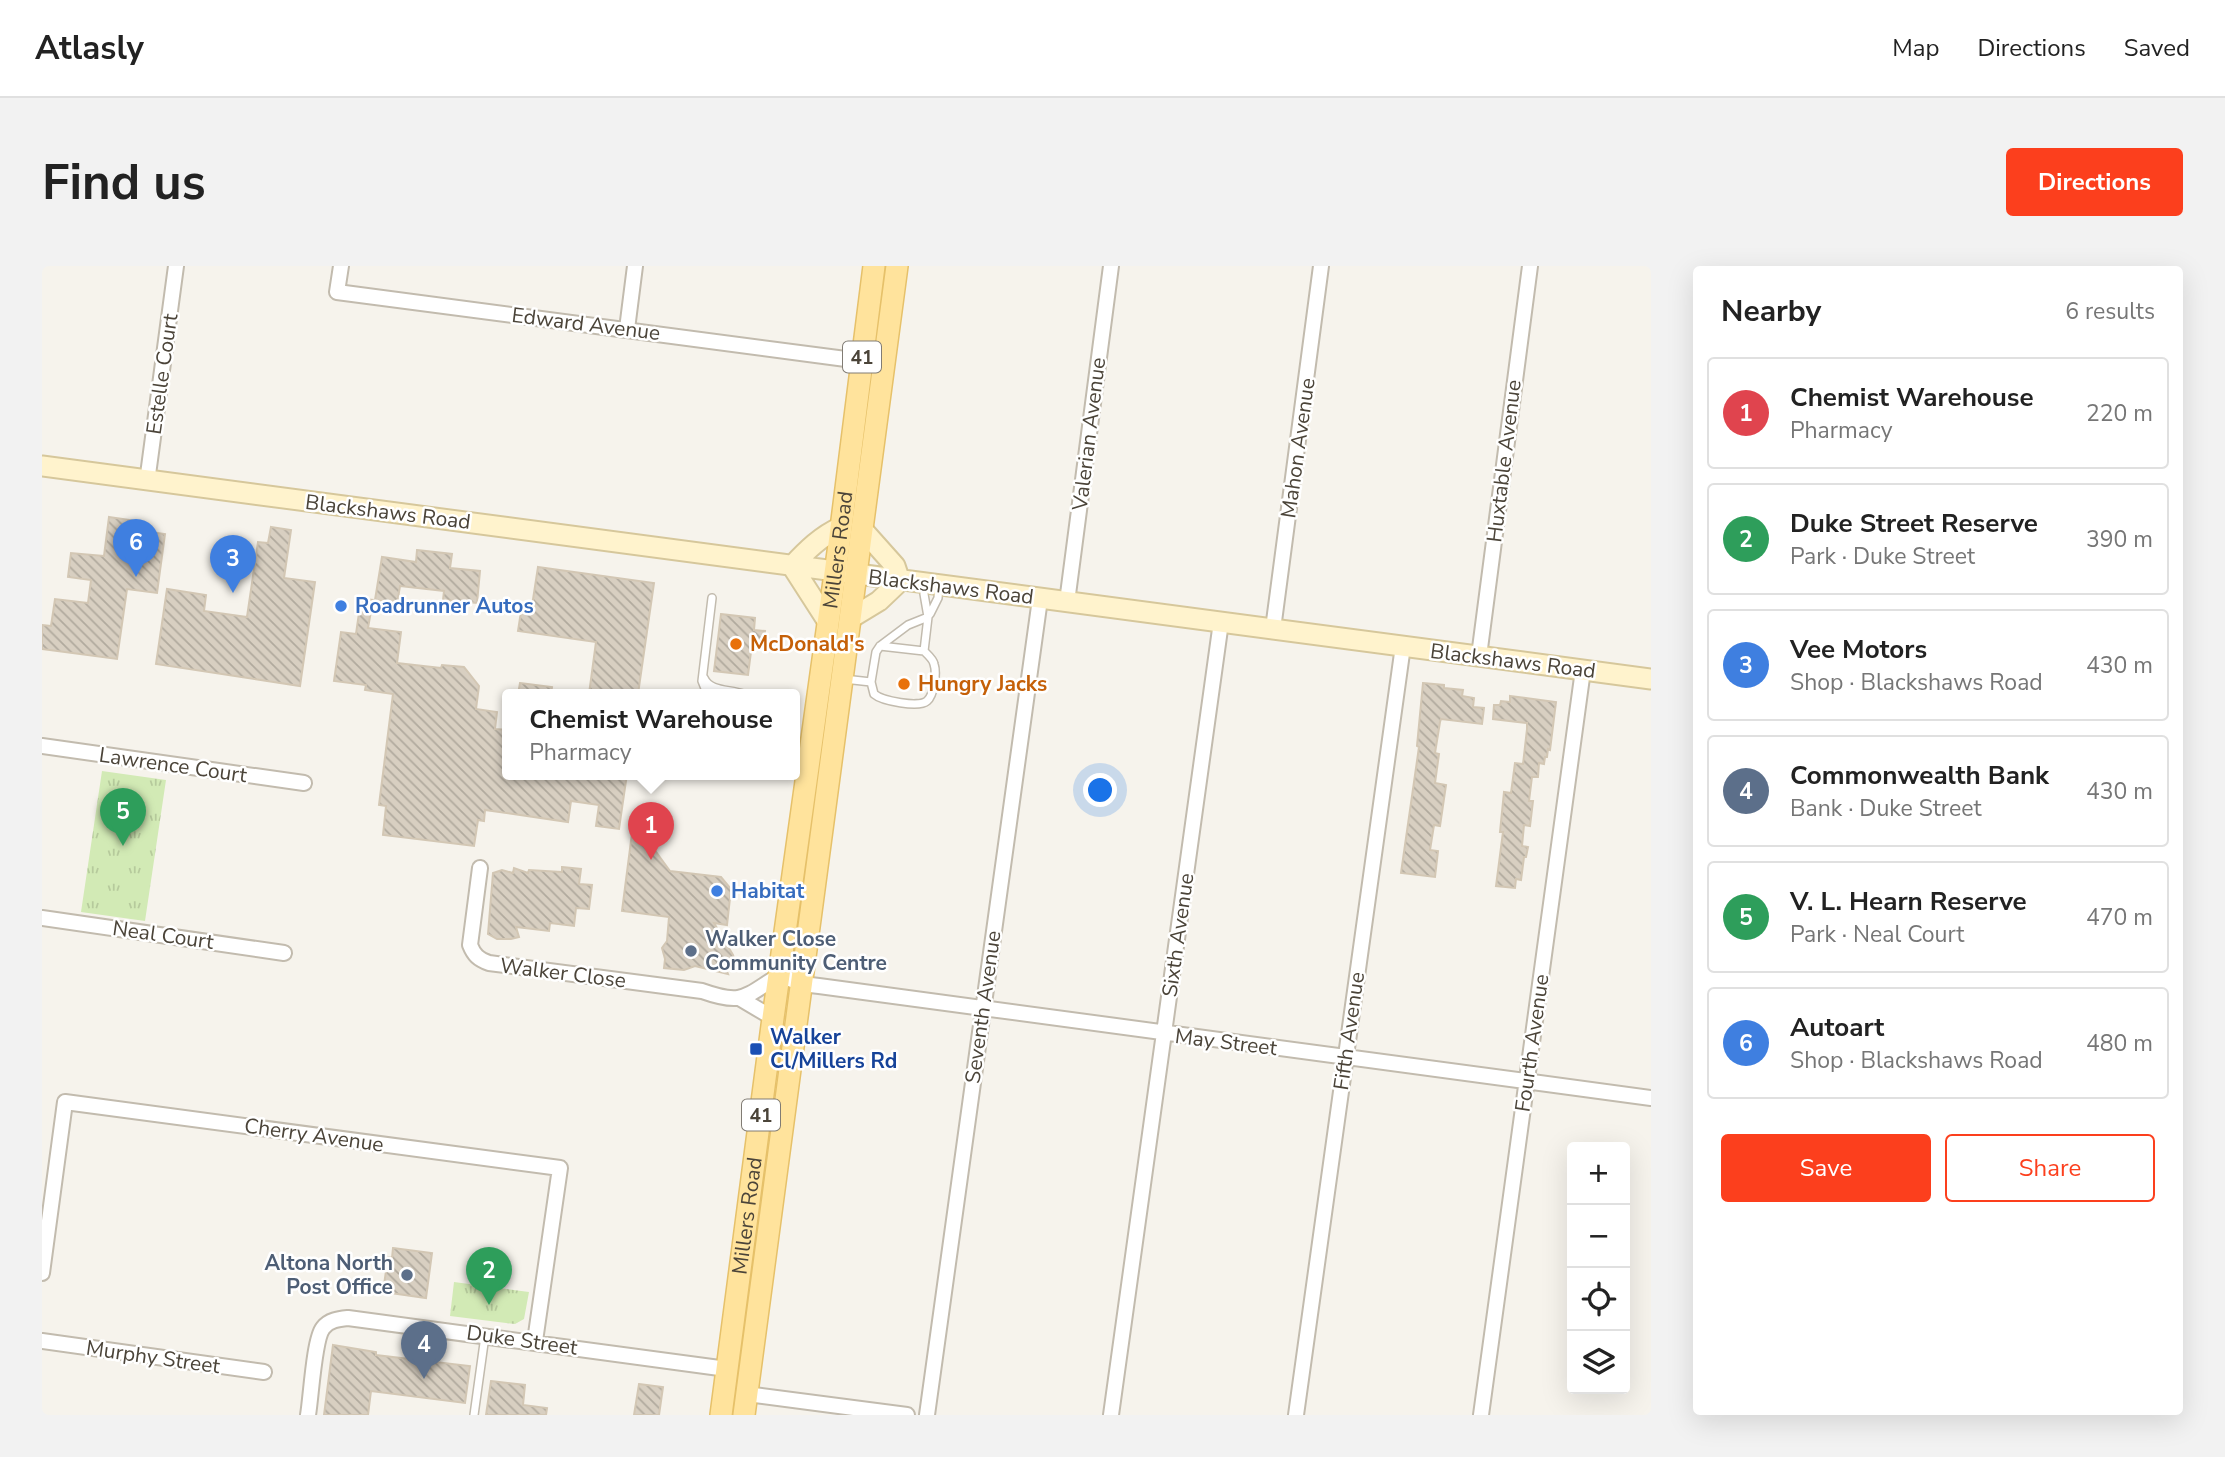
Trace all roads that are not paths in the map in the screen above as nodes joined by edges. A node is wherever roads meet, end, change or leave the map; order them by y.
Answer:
1 (176, 266) edge
2 (341, 266) edge
3 (635, 266) edge
4 (874, 266) edge
5 (897, 266) edge
6 (1111, 266) edge
7 (1321, 266) edge
8 (1530, 266) edge
9 (627, 329) junction
10 (861, 361) junction
11 (42, 467) edge
12 (147, 482) junction
13 (852, 528) junction
14 (792, 566) junction
15 (846, 573) junction
16 (901, 581) junction
17 (932, 585) junction
18 (712, 598) dead end
19 (1040, 599) junction
20 (1067, 602) junction
21 (929, 617) junction
22 (851, 618) junction
23 (828, 622) junction
24 (1221, 622) junction
25 (1273, 629) junction
26 (880, 646) junction
27 (1403, 646) junction
28 (924, 651) junction
29 (1479, 656) junction
30 (1583, 670) junction
31 (702, 672) junction
32 (843, 679) junction
33 (1651, 679) edge
34 (871, 682) junction
35 (705, 689) edge
36 (722, 689) edge
37 (42, 746) edge
38 (304, 783) dead end
39 (480, 868) dead end
40 (42, 918) edge
41 (284, 953) dead end
42 (778, 983) junction
43 (802, 984) junction
44 (741, 999) junction
45 (983, 1009) junction
46 (773, 1018) junction
47 (1164, 1033) junction
48 (1345, 1057) junction
49 (1527, 1081) junction
50 (1651, 1098) edge
51 (42, 1273) edge
52 (485, 1335) junction
53 (42, 1341) edge
54 (535, 1341) junction
55 (727, 1369) junction
56 (264, 1372) dead end
57 (747, 1394) junction
58 (309, 1415) edge
59 (474, 1415) edge
60 (721, 1415) edge
61 (744, 1415) edge
62 (907, 1415) edge
63 (927, 1415) edge
64 (1111, 1415) edge
65 (1296, 1415) edge
66 (1480, 1415) edge

1 - 12 street, Estelle Court
2 - 9 street, Edward Avenue
3 - 9 street
4 - 10 main road, Millers Road / 41
5 - 13 main road, Millers Road / 41
6 - 20 street, Valerian Avenue
7 - 25 street, Mahon Avenue
8 - 29 street, Huxtable Avenue
9 - 10 street, Edward Avenue
10 - 13 main road, Millers Road / 41
11 - 12 main road, Blackshaws Road
12 - 14 main road, Blackshaws Road
13 - 14 main road
13 - 15 main road, Millers Road / 41
13 - 16 main road
14 - 15 main road, Blackshaws Road
14 - 23 main road
15 - 16 main road, Blackshaws Road
15 - 22 main road, Millers Road / 41
15 - 23 main road, Millers Road / 41
16 - 17 main road, Blackshaws Road
16 - 22 main road
17 - 19 main road, Blackshaws Road
17 - 21 lane
17 - 21 lane
18 - 31 lane
19 - 20 main road, Blackshaws Road
19 - 45 street, Seventh Avenue
20 - 24 main road, Blackshaws Road
21 - 26 lane
21 - 28 lane
22 - 32 main road, Millers Road / 41
23 - 42 main road, Millers Road / 41
24 - 25 main road, Blackshaws Road
24 - 47 street, Sixth Avenue
25 - 27 main road, Blackshaws Road
26 - 28 lane
26 - 34 lane
27 - 29 main road, Blackshaws Road
27 - 48 street, Fifth Avenue
28 - 34 lane
29 - 30 main road, Blackshaws Road
30 - 33 main road, Blackshaws Road
30 - 49 street, Fourth Avenue
31 - 35 lane
31 - 36 lane
32 - 34 lane
32 - 43 main road, Millers Road / 41
37 - 38 street, Lawrence Court
39 - 44 street, Walker Close
40 - 41 street, Neal Court
42 - 43 street, May Street
42 - 44 street
42 - 46 main road, Millers Road / 41
43 - 45 street, May Street
43 - 57 main road, Millers Road / 41
44 - 46 street, Walker Close
45 - 47 street, May Street
45 - 63 street, Seventh Avenue
46 - 55 main road, Millers Road / 41
47 - 48 street, May Street
47 - 64 street, Sixth Avenue
48 - 49 street, May Street
48 - 65 street, Fifth Avenue
49 - 50 street, May Street
49 - 66 street, Fourth Avenue
51 - 54 street, Cherry Avenue
52 - 54 street, Duke Street
52 - 58 street, Duke Street
52 - 59 lane
53 - 56 street, Murphy Street
54 - 55 street, Duke Street
55 - 60 main road, Millers Road / 41
57 - 61 main road, Millers Road / 41
57 - 62 street

